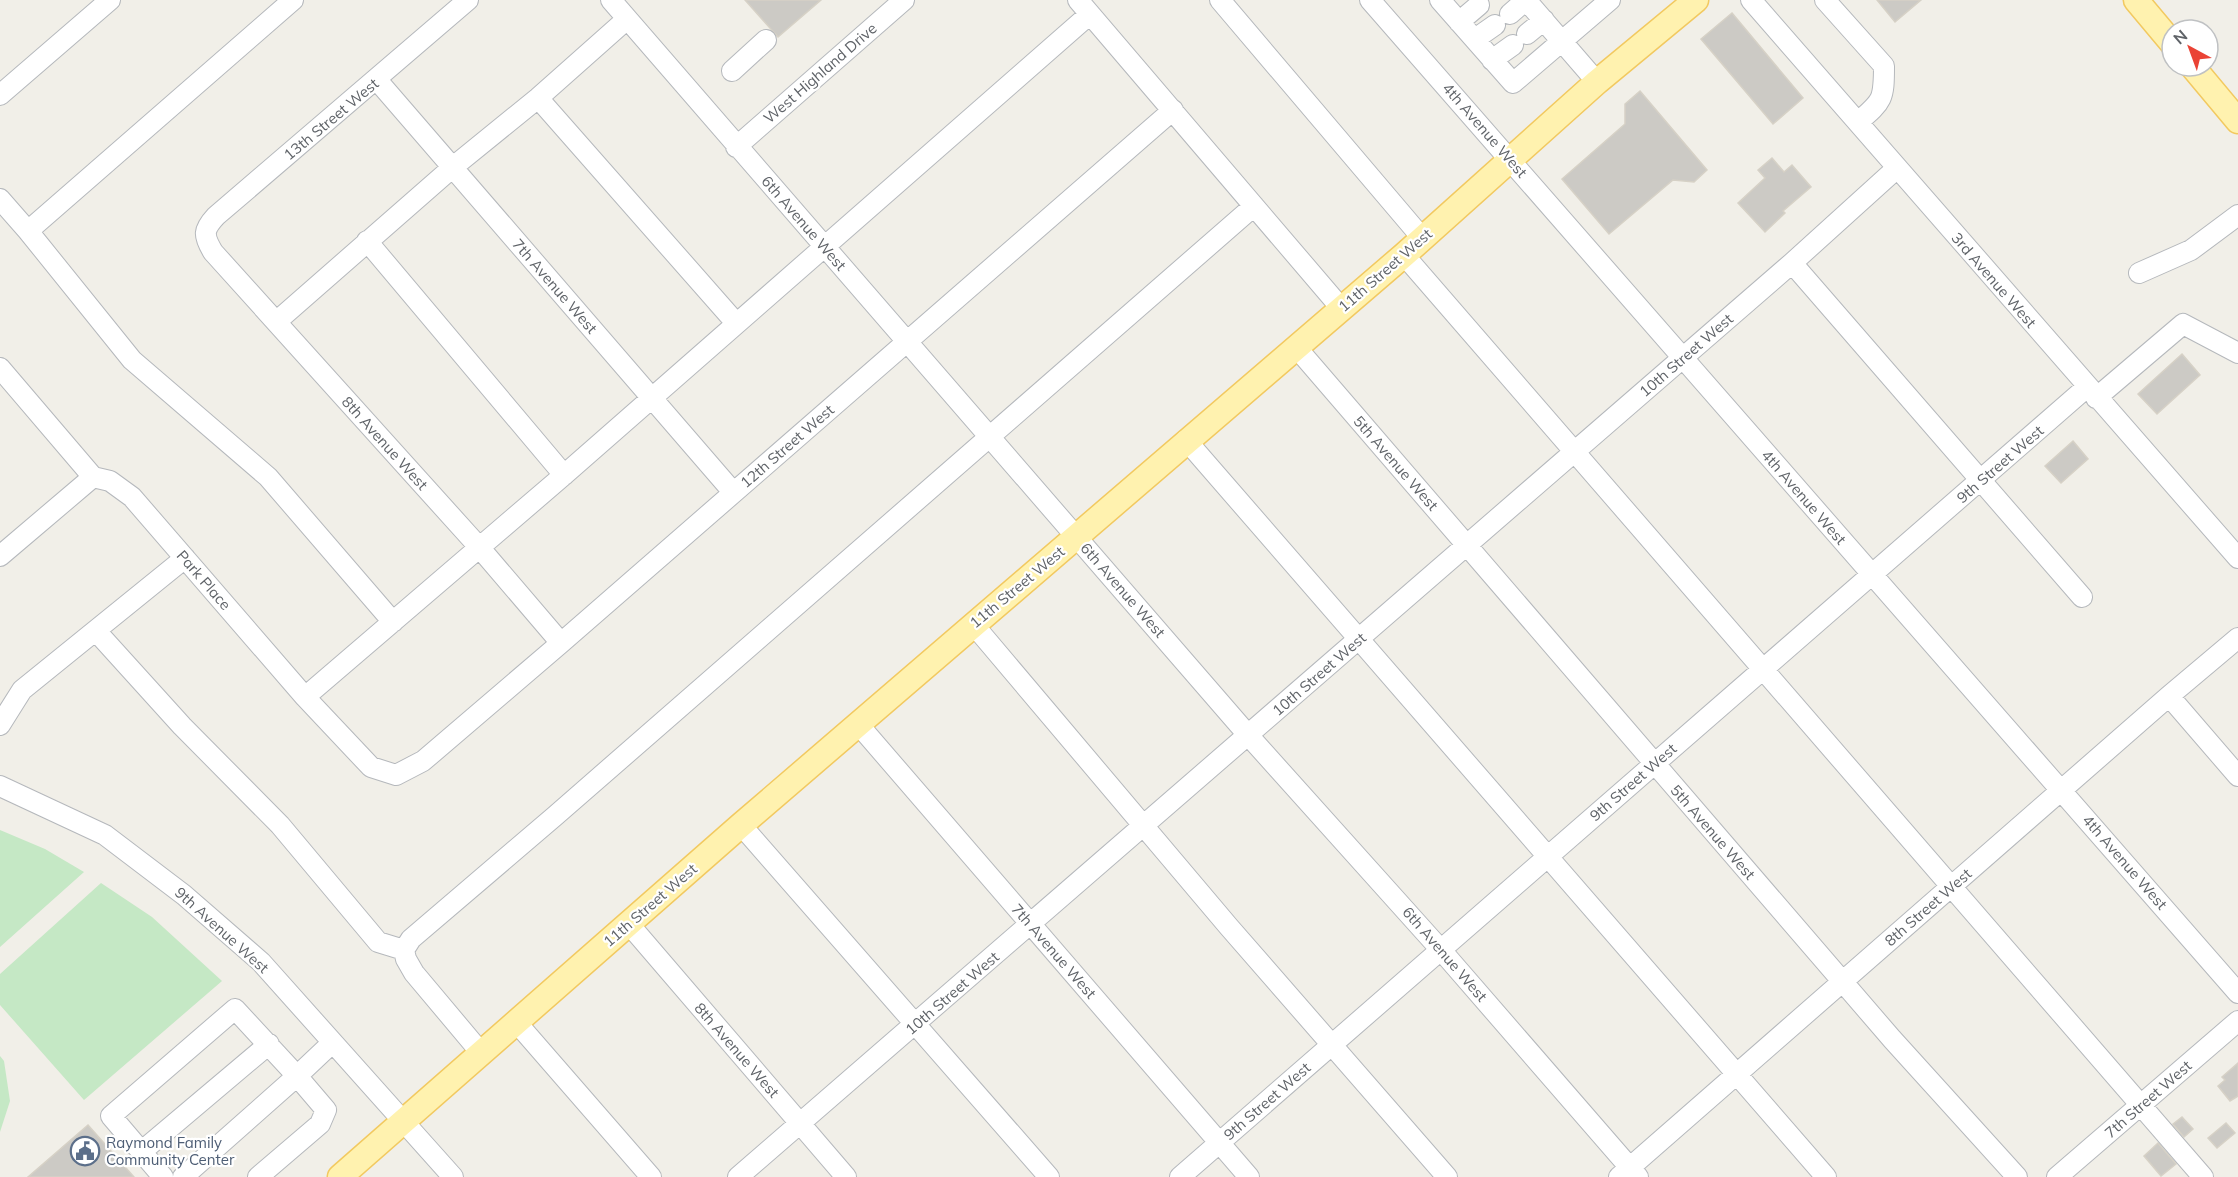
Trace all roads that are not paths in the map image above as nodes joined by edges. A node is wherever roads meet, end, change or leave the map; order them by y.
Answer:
1 (110, 0) edge
2 (293, 0) edge
3 (468, 0) edge
4 (611, 0) edge
5 (904, 0) edge
6 (1220, 0) edge
7 (1371, 0) edge
8 (1441, 0) edge
9 (1526, 0) edge
10 (1610, 0) edge
11 (1696, 0) edge
12 (1751, 0) edge
13 (1825, 0) edge
14 (2136, 0) edge
15 (1479, 5) dead end
16 (1084, 7) edge
17 (627, 19) junction
18 (1544, 20) junction
19 (1459, 22) junction
20 (2160, 29) edge
21 (1475, 39) junction
22 (766, 40) dead end
23 (1562, 41) junction
24 (1492, 60) junction
25 (732, 71) dead end
26 (2202, 78) edge
27 (377, 80) junction
28 (1597, 82) junction
29 (0, 94) edge
30 (538, 98) junction
31 (1173, 110) junction
32 (2238, 120) edge
33 (1858, 122) junction
34 (736, 147) junction
35 (1510, 160) junction
36 (453, 167) junction
37 (1897, 168) junction
38 (0, 199) edge
39 (1254, 206) junction
40 (2238, 215) edge
41 (28, 231) junction
42 (1423, 238) junction
43 (367, 241) junction
44 (208, 243) joint
45 (824, 246) junction
46 (1404, 255) junction
47 (1792, 263) junction
48 (2139, 273) dead end
49 (1341, 308) junction
50 (276, 322) junction
51 (736, 323) junction
52 (908, 341) junction
53 (1296, 347) junction
54 (2238, 353) edge
55 (1682, 358) junction
56 (0, 368) edge
57 (2092, 393) junction
58 (652, 397) junction
59 (991, 435) junction
60 (1186, 440) junction
61 (1574, 452) junction
62 (564, 475) junction
63 (93, 477) junction
64 (1980, 482) junction
65 (733, 492) junction
66 (1076, 536) junction
67 (4, 545) edge
68 (1467, 545) junction
69 (479, 548) junction
70 (185, 558) junction
71 (2238, 558) edge
72 (1872, 574) junction
73 (2082, 597) dead end
74 (393, 622) junction
75 (973, 624) junction
76 (96, 631) junction
77 (2238, 638) edge
78 (1358, 640) junction
79 (561, 643) junction
80 (1763, 669) junction
81 (2169, 696) junction
82 (305, 697) junction
83 (858, 724) junction
84 (0, 725) edge
85 (1248, 735) junction
86 (1654, 764) junction
87 (396, 774) joint
88 (2238, 776) edge
89 (0, 786) edge
90 (2062, 790) junction
91 (741, 825) junction
92 (1143, 827) junction
93 (1548, 857) junction
94 (1951, 886) junction
95 (628, 924) junction
96 (1031, 924) junction
97 (404, 950) junction
98 (1442, 950) junction
99 (1842, 982) junction
100 (2238, 993) edge
101 (2238, 1021) edge
102 (517, 1023) junction
103 (916, 1024) junction
104 (332, 1043) junction
105 (269, 1044) junction
106 (1332, 1045) junction
107 (482, 1054) junction
108 (1737, 1074) junction
109 (297, 1077) junction
110 (2140, 1105) junction
111 (405, 1122) junction
112 (800, 1124) junction
113 (1219, 1142) junction
114 (141, 1152) junction
115 (1629, 1174) edge
116 (162, 1177) edge
117 (183, 1177) edge
118 (258, 1177) edge
119 (340, 1177) edge
120 (453, 1177) edge
121 (651, 1177) edge
122 (738, 1177) edge
123 (846, 1177) edge
124 (1049, 1177) edge
125 (1180, 1177) edge
126 (1249, 1177) edge
127 (1447, 1177) edge
128 (1826, 1177) edge
129 (2017, 1177) edge
130 (2057, 1177) edge
131 (2203, 1177) edge

1 - 29 street
2 - 41 street
3 - 27 street, 13th Street West
4 - 17 street, 6th Avenue West
5 - 34 street, West Highland Drive
6 - 42 street
7 - 35 street, 4th Avenue West
8 - 19 street
9 - 18 street
9 - 21 street
10 - 23 street
11 - 28 main road, 11th Street West
12 - 33 street, 3rd Avenue West
13 - 33 street
14 - 20 main road
15 - 19 street
16 - 31 street
16 - 45 street
17 - 30 street
17 - 34 street, 6th Avenue West
18 - 23 street
18 - 24 street
19 - 21 street
21 - 24 street
22 - 25 street
23 - 24 street
23 - 28 street
26 - 32 main road
27 - 36 street, 7th Avenue West
27 - 44 street, 13th Street West
28 - 35 main road, 11th Street West
30 - 36 street
30 - 51 street
31 - 39 street
31 - 52 street, 12th Street West
33 - 37 street, 3rd Avenue West
34 - 45 street, 6th Avenue West
35 - 42 main road, 11th Street West
35 - 55 street, 4th Avenue West
36 - 43 street
36 - 58 street, 7th Avenue West
37 - 47 street, 10th Street West
37 - 57 street, 3rd Avenue West
38 - 41 street
39 - 49 street
39 - 59 street
40 - 48 street
41 - 74 street
42 - 46 main road, 11th Street West
43 - 50 street
43 - 62 street
44 - 50 street, 8th Avenue West
45 - 51 street
45 - 52 street, 6th Avenue West
46 - 49 main road, 11th Street West
46 - 61 street
47 - 55 street, 10th Street West
47 - 64 street
49 - 53 main road, 11th Street West
50 - 69 street, 8th Avenue West
51 - 58 street
52 - 59 street, 6th Avenue West
52 - 65 street, 12th Street West
53 - 60 main road, 11th Street West
53 - 68 street, 5th Avenue West
54 - 57 street, 9th Street West
55 - 61 street, 10th Street West
55 - 72 street, 4th Avenue West
56 - 63 street
57 - 64 street, 9th Street West
57 - 71 street, 3rd Avenue West
58 - 62 street
58 - 65 street, 7th Avenue West
59 - 66 street, 6th Avenue West
59 - 97 street
60 - 66 main road, 11th Street West
60 - 78 street
61 - 68 street, 10th Street West
61 - 80 street
62 - 69 street
63 - 67 street
63 - 70 street, Park Place
64 - 72 street, 9th Street West
64 - 73 street
65 - 79 street, 12th Street West
66 - 75 main road, 11th Street West
66 - 85 street, 6th Avenue West
68 - 78 street, 10th Street West
68 - 86 street, 5th Avenue West
69 - 74 street
69 - 79 street, 8th Avenue West
70 - 76 street
70 - 82 street, Park Place
72 - 80 street, 9th Street West
72 - 90 street, 4th Avenue West
74 - 82 street
75 - 83 main road, 11th Street West
75 - 92 street
76 - 84 street
76 - 97 street
77 - 81 street, 8th Street West
78 - 85 street, 10th Street West
78 - 93 street
79 - 87 street, 12th Street West
80 - 86 street, 9th Street West
80 - 94 street
81 - 88 street
81 - 90 street, 8th Street West
82 - 87 street, Park Place
83 - 91 main road, 11th Street West
83 - 96 street, 7th Avenue West
85 - 92 street, 10th Street West
85 - 98 street, 6th Avenue West
86 - 93 street, 9th Street West
86 - 99 street, 5th Avenue West
89 - 104 street, 9th Avenue West
90 - 94 street, 8th Street West
90 - 100 street, 4th Avenue West
91 - 95 main road, 11th Street West
91 - 103 street
92 - 96 street, 10th Street West
92 - 106 street
93 - 98 street, 9th Street West
93 - 108 street
94 - 99 street, 8th Street West
94 - 110 street
95 - 102 main road, 11th Street West
95 - 112 street, 8th Avenue West
96 - 103 street, 10th Street West
96 - 113 street, 7th Avenue West
97 - 107 street
98 - 106 street, 9th Street West
98 - 115 street, 6th Avenue West
99 - 108 street, 8th Street West
99 - 129 street, 5th Avenue West
101 - 110 street, 7th Street West
102 - 107 main road, 11th Street West
102 - 121 street
103 - 112 street, 10th Street West
103 - 124 street
104 - 109 street
104 - 111 street, 9th Avenue West
105 - 109 street
105 - 114 street
105 - 114 street
106 - 113 street, 9th Street West
106 - 127 street
107 - 111 main road, 11th Street West
108 - 115 street, 8th Street West
108 - 128 street
109 - 117 street
109 - 118 street
110 - 130 street, 7th Street West
110 - 131 street
111 - 119 main road, 11th Street West
111 - 120 street, 9th Avenue West
112 - 122 street, 10th Street West
112 - 123 street, 8th Avenue West
113 - 125 street, 9th Street West
113 - 126 street, 7th Avenue West
114 - 116 street

